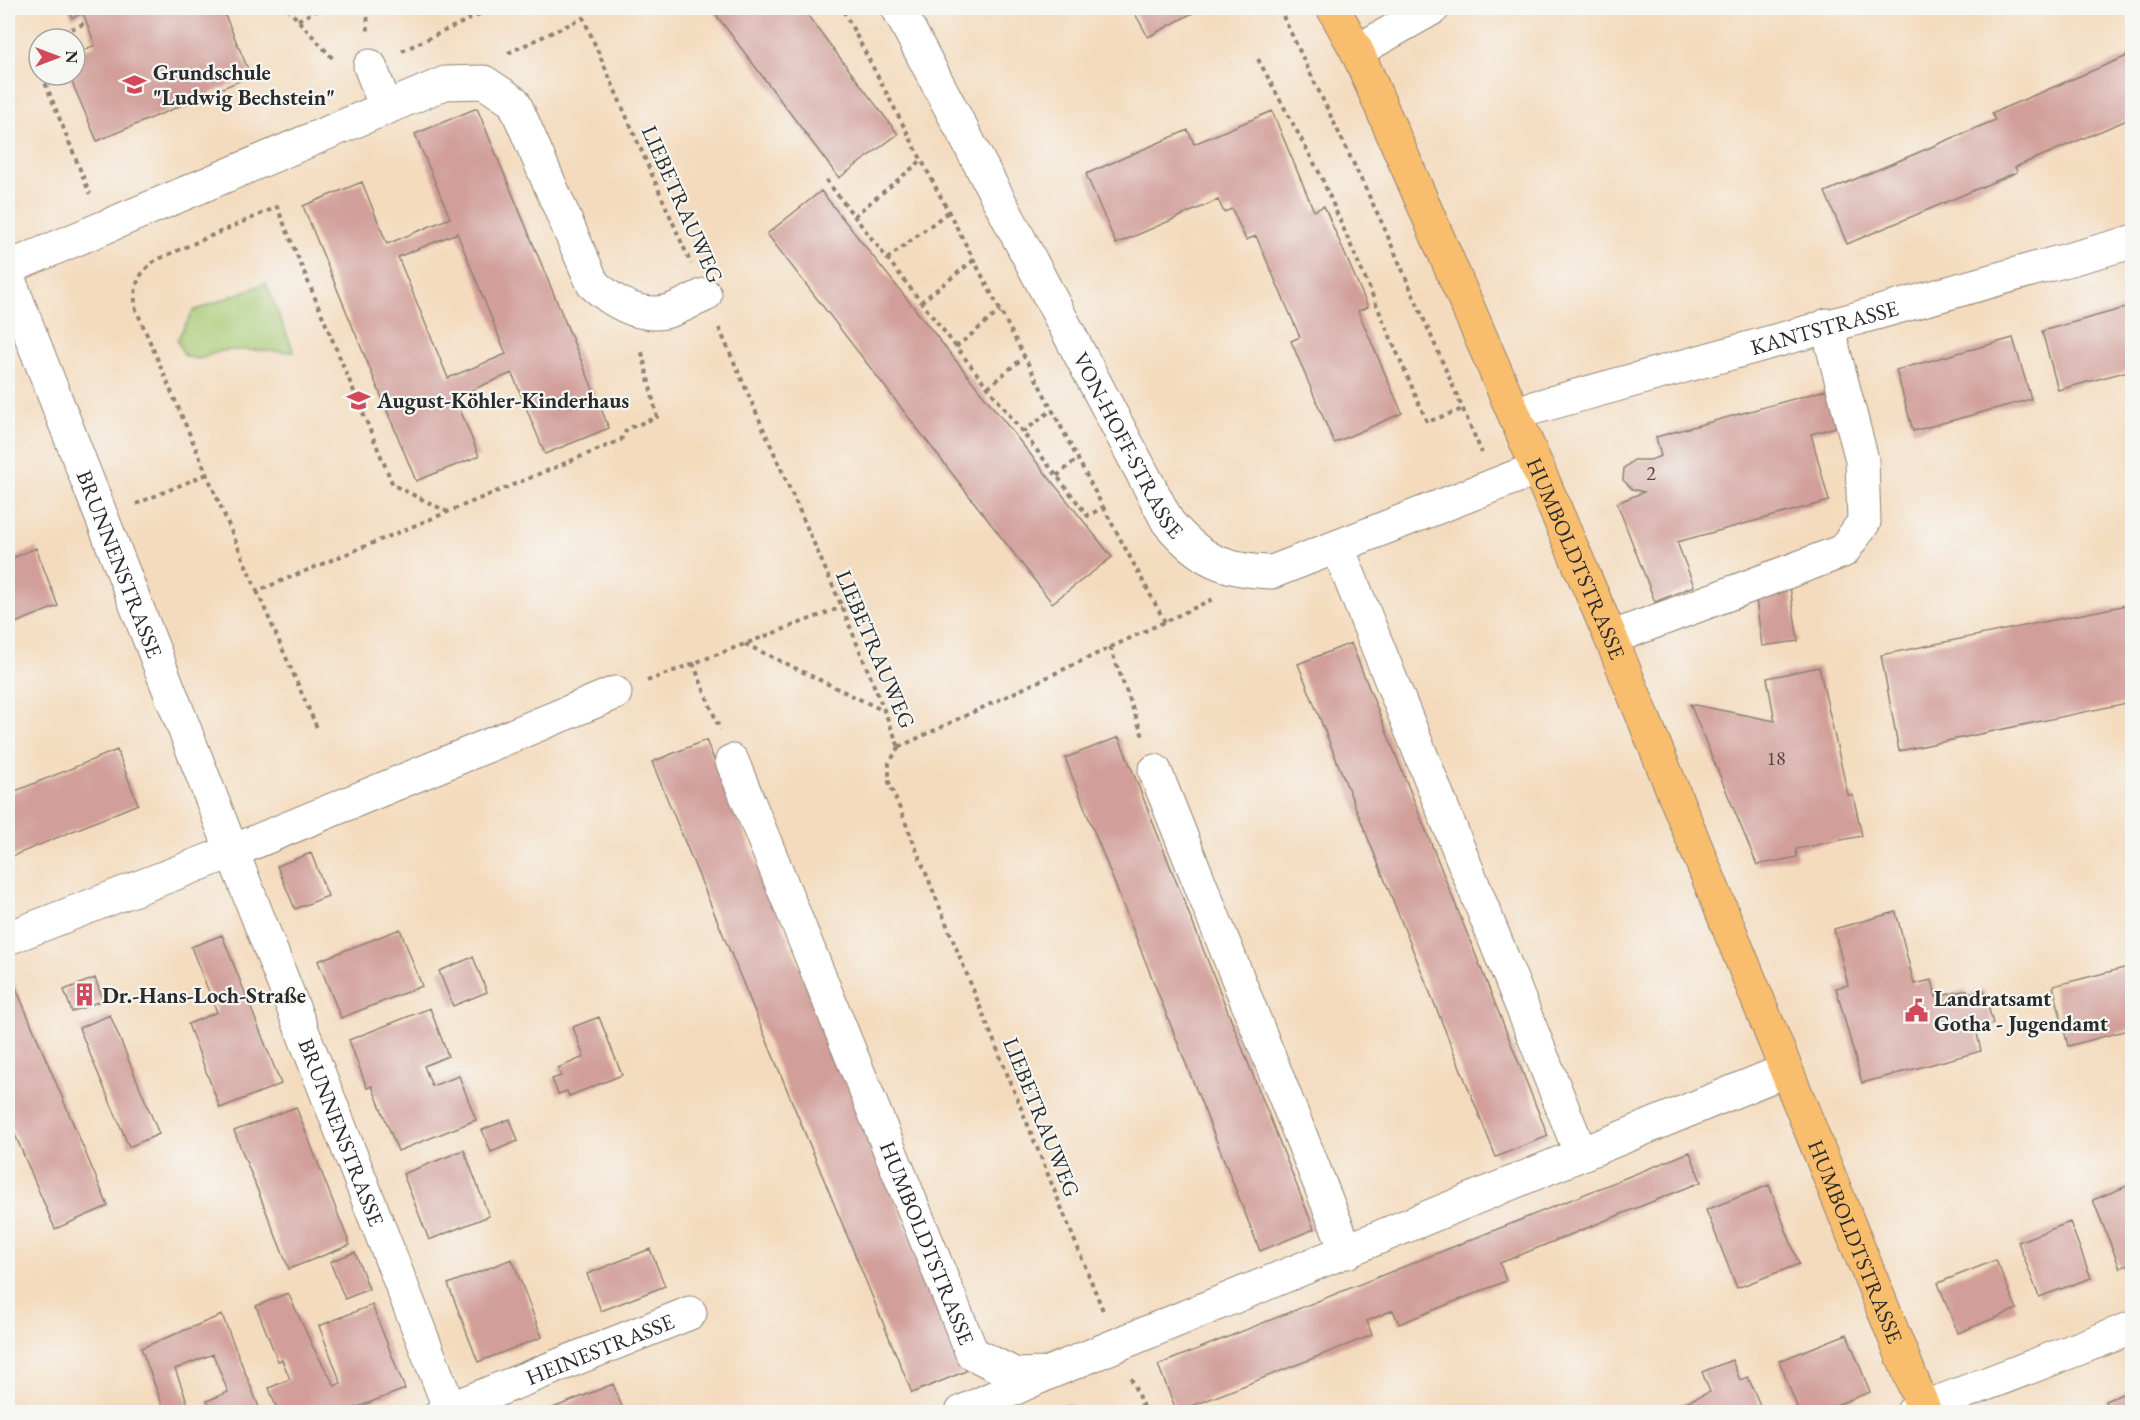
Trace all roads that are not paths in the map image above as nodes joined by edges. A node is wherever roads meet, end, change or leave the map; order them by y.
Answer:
1 (898, 8) edge
2 (1334, 8) edge
3 (1433, 8) edge
4 (1357, 51) junction
5 (370, 66) dead end
6 (386, 108) junction
7 (2133, 242) edge
8 (8, 268) edge
9 (8, 277) edge
10 (705, 295) road end
11 (1827, 325) junction
12 (1515, 413) junction
13 (1538, 468) junction
14 (1338, 548) junction
15 (1611, 638) junction
16 (615, 693) road end
17 (732, 761) road end
18 (1155, 771) road end
19 (232, 851) junction
20 (8, 938) edge
21 (1784, 1071) junction
22 (1581, 1154) junction
23 (1347, 1252) junction
24 (690, 1313) dead end
25 (2133, 1328) edge
26 (1046, 1374) junction
27 (1920, 1411) edge
28 (447, 1412) edge
29 (963, 1413) edge

1 - 14 street, VON-HOFF-STRASSE
2 - 4 main road, HUMBOLDTSTRASSE
3 - 4 street
4 - 12 main road, HUMBOLDTSTRASSE
5 - 6 street
6 - 8 street
6 - 10 street
7 - 11 street, KANTSTRASSE
9 - 19 street, BRUNNENSTRASSE
11 - 12 street, KANTSTRASSE
11 - 15 street
12 - 13 main road, HUMBOLDTSTRASSE
13 - 14 street, VON-HOFF-STRASSE
13 - 15 main road, HUMBOLDTSTRASSE
14 - 22 street
15 - 21 main road, HUMBOLDTSTRASSE
16 - 19 street
17 - 26 street, HUMBOLDTSTRASSE
18 - 23 street
19 - 20 street
19 - 28 street, BRUNNENSTRASSE
21 - 22 street, HUMBOLDTSTRASSE
21 - 27 main road, HUMBOLDTSTRASSE
22 - 23 street, HUMBOLDTSTRASSE
23 - 26 street, HUMBOLDTSTRASSE
24 - 28 street, HEINESTRASSE
25 - 27 street
26 - 29 street

